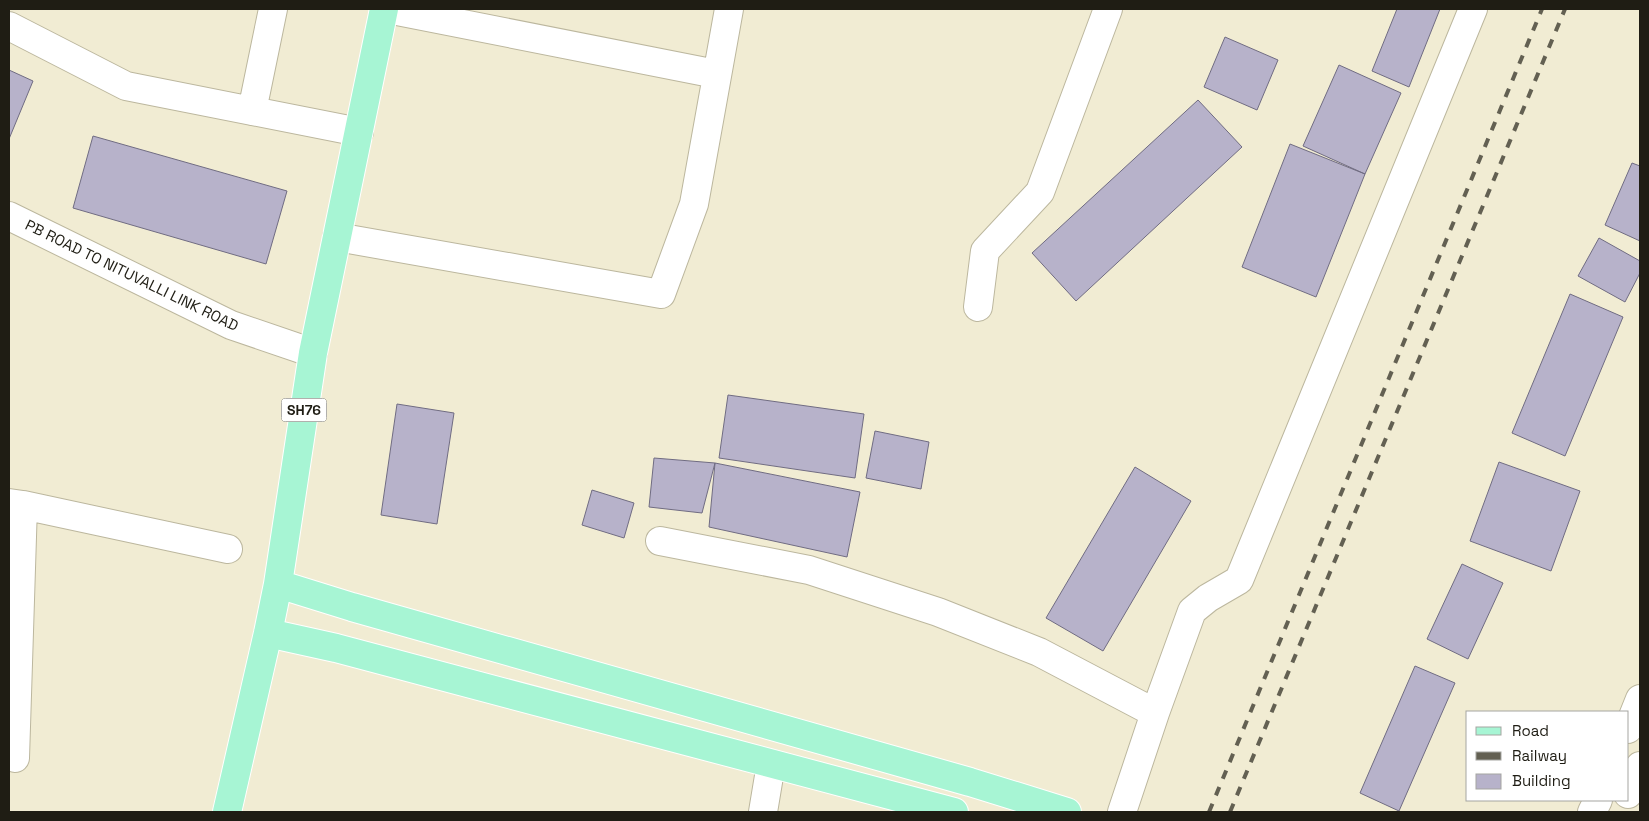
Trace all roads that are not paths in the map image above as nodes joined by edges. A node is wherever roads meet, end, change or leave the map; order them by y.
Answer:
1 (273, 9) edge
2 (385, 9) edge
3 (729, 9) edge
4 (1108, 9) edge
5 (1473, 9) edge
6 (9, 26) edge
7 (716, 74) junction
8 (252, 111) junction
9 (359, 132) junction
10 (9, 216) edge
11 (337, 237) junction
12 (978, 307) dead end
13 (313, 353) junction
14 (16, 504) edge
15 (660, 541) dead end
16 (228, 549) dead end
17 (278, 584) junction
18 (268, 633) junction
19 (1640, 699) edge
20 (1155, 713) junction
21 (1629, 726) edge
22 (15, 758) dead end
23 (771, 764) junction
24 (1640, 766) edge
25 (1629, 788) edge
26 (1621, 804) edge
27 (227, 812) edge
28 (763, 812) edge
29 (954, 812) edge
30 (1067, 812) edge
31 (1122, 812) edge
32 (1592, 812) edge

1 - 8 street
2 - 7 street
2 - 9 main road, SH76
3 - 7 street
4 - 12 street
5 - 20 street
6 - 8 street
7 - 11 street
8 - 9 street
9 - 11 main road, SH76
10 - 13 street, PB ROAD TO NITUVALLI LINK ROAD
11 - 13 main road, SH76
13 - 17 main road, SH76
14 - 16 street
14 - 22 street
15 - 20 street
17 - 18 main road, SH76
17 - 30 main road
18 - 23 main road
18 - 27 main road, SH76
19 - 21 street
20 - 31 street
23 - 28 street
23 - 29 main road
24 - 25 street
26 - 32 street

